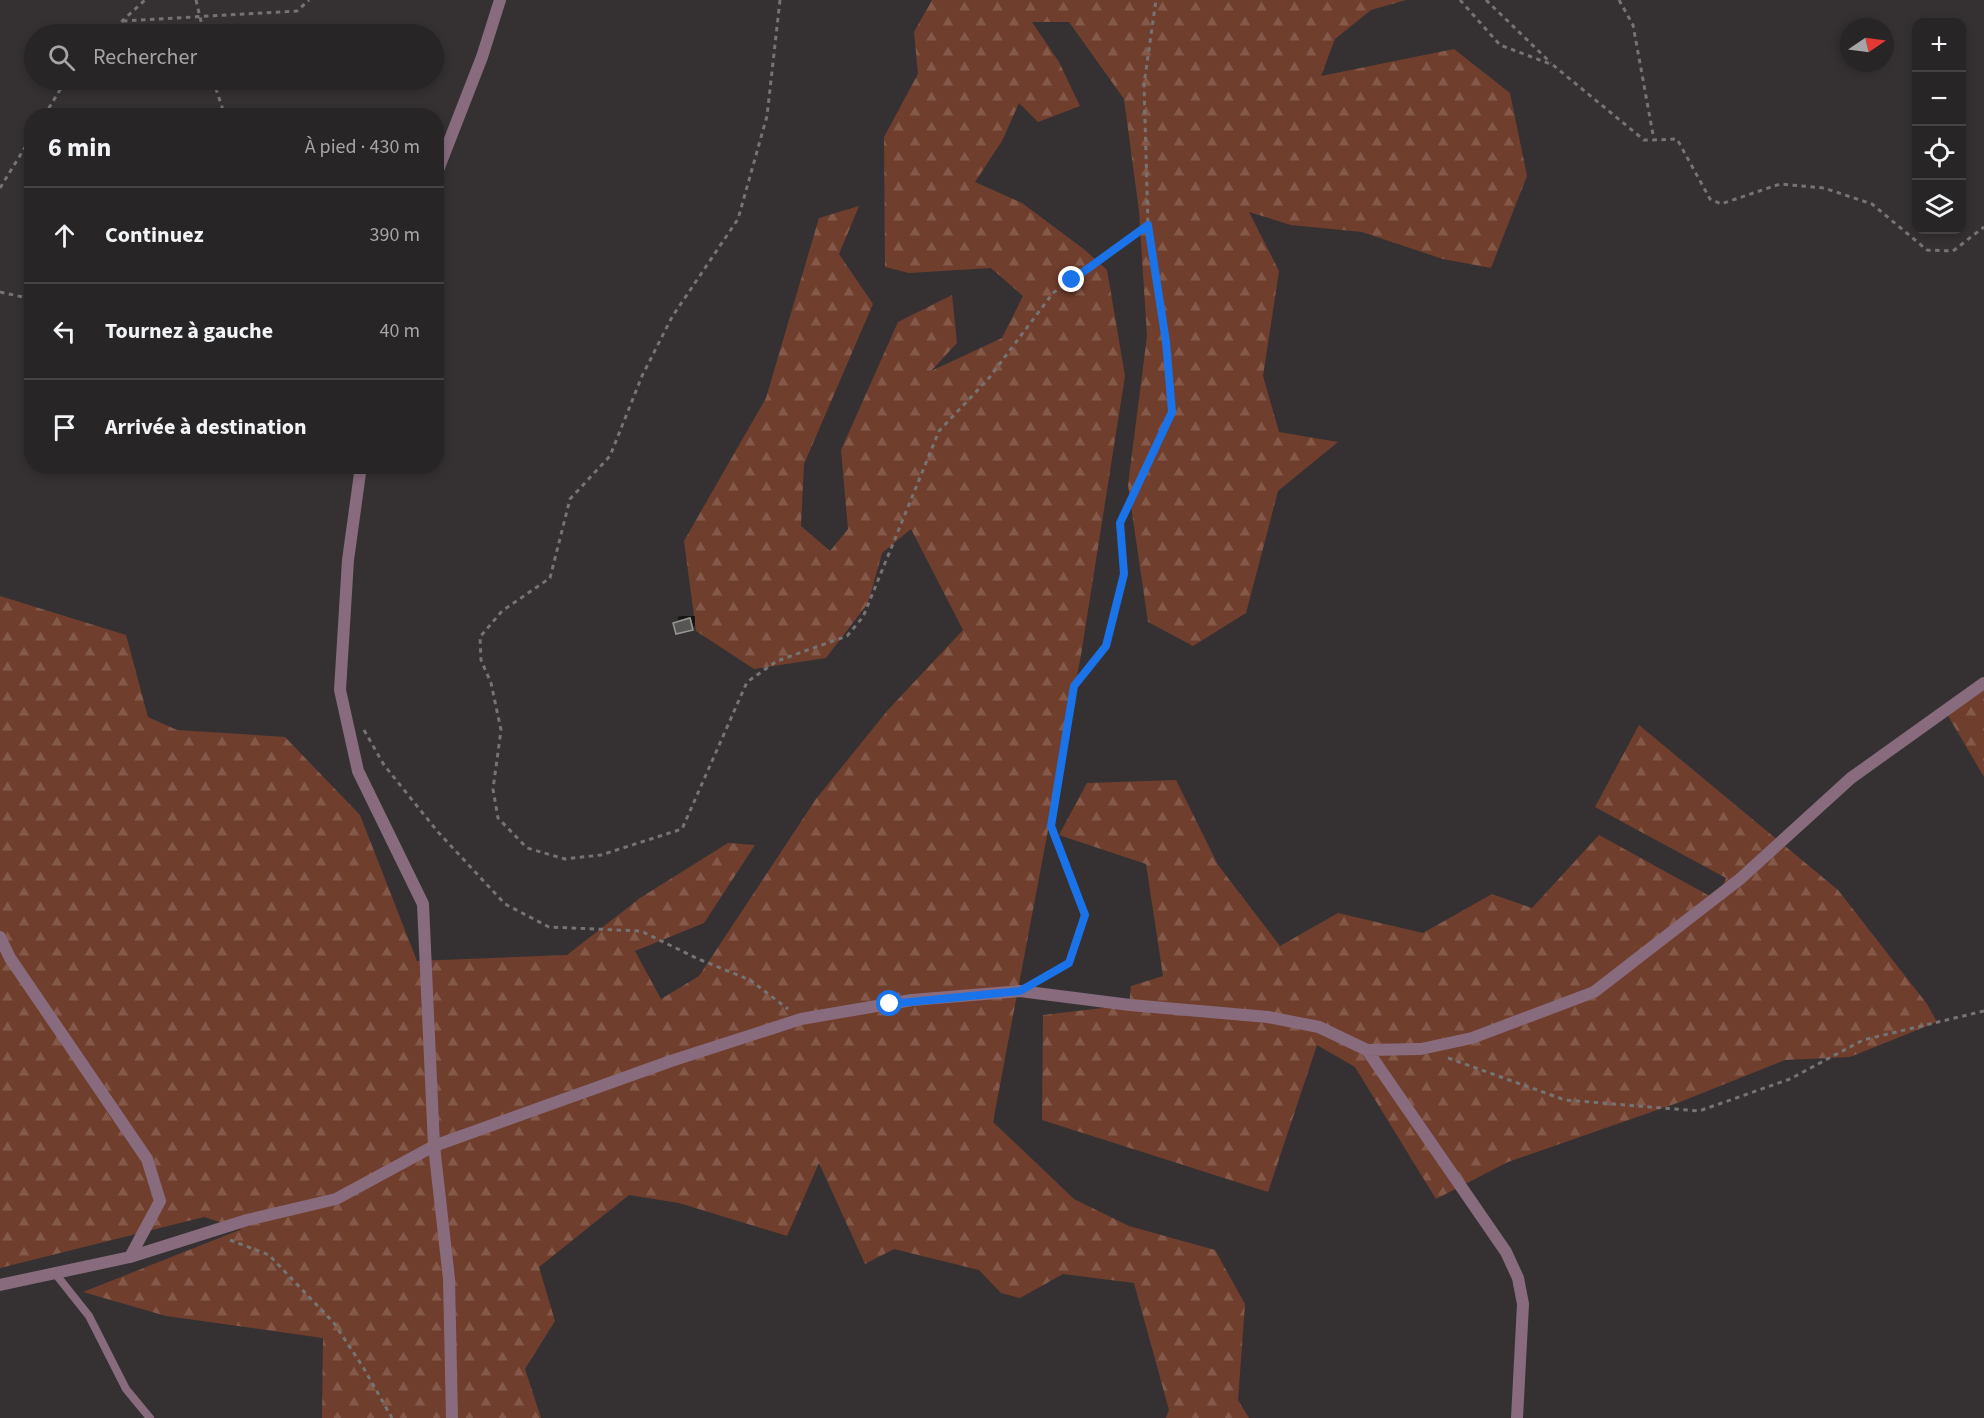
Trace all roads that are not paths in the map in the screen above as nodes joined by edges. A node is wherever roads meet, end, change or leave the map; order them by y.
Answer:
1 (500, 0) edge
2 (444, 154) edge
3 (361, 474) edge
4 (1984, 683) edge
5 (0, 937) edge
6 (1367, 1050) junction
7 (434, 1146) junction
8 (129, 1257) junction
9 (54, 1272) junction
10 (0, 1285) edge
11 (150, 1418) edge
12 (452, 1418) edge
13 (1517, 1418) edge

1 - 2 street
3 - 7 street
4 - 6 street
5 - 8 street
6 - 7 street
6 - 13 street
7 - 8 street
7 - 12 street
8 - 9 street
9 - 10 street
9 - 11 lane

